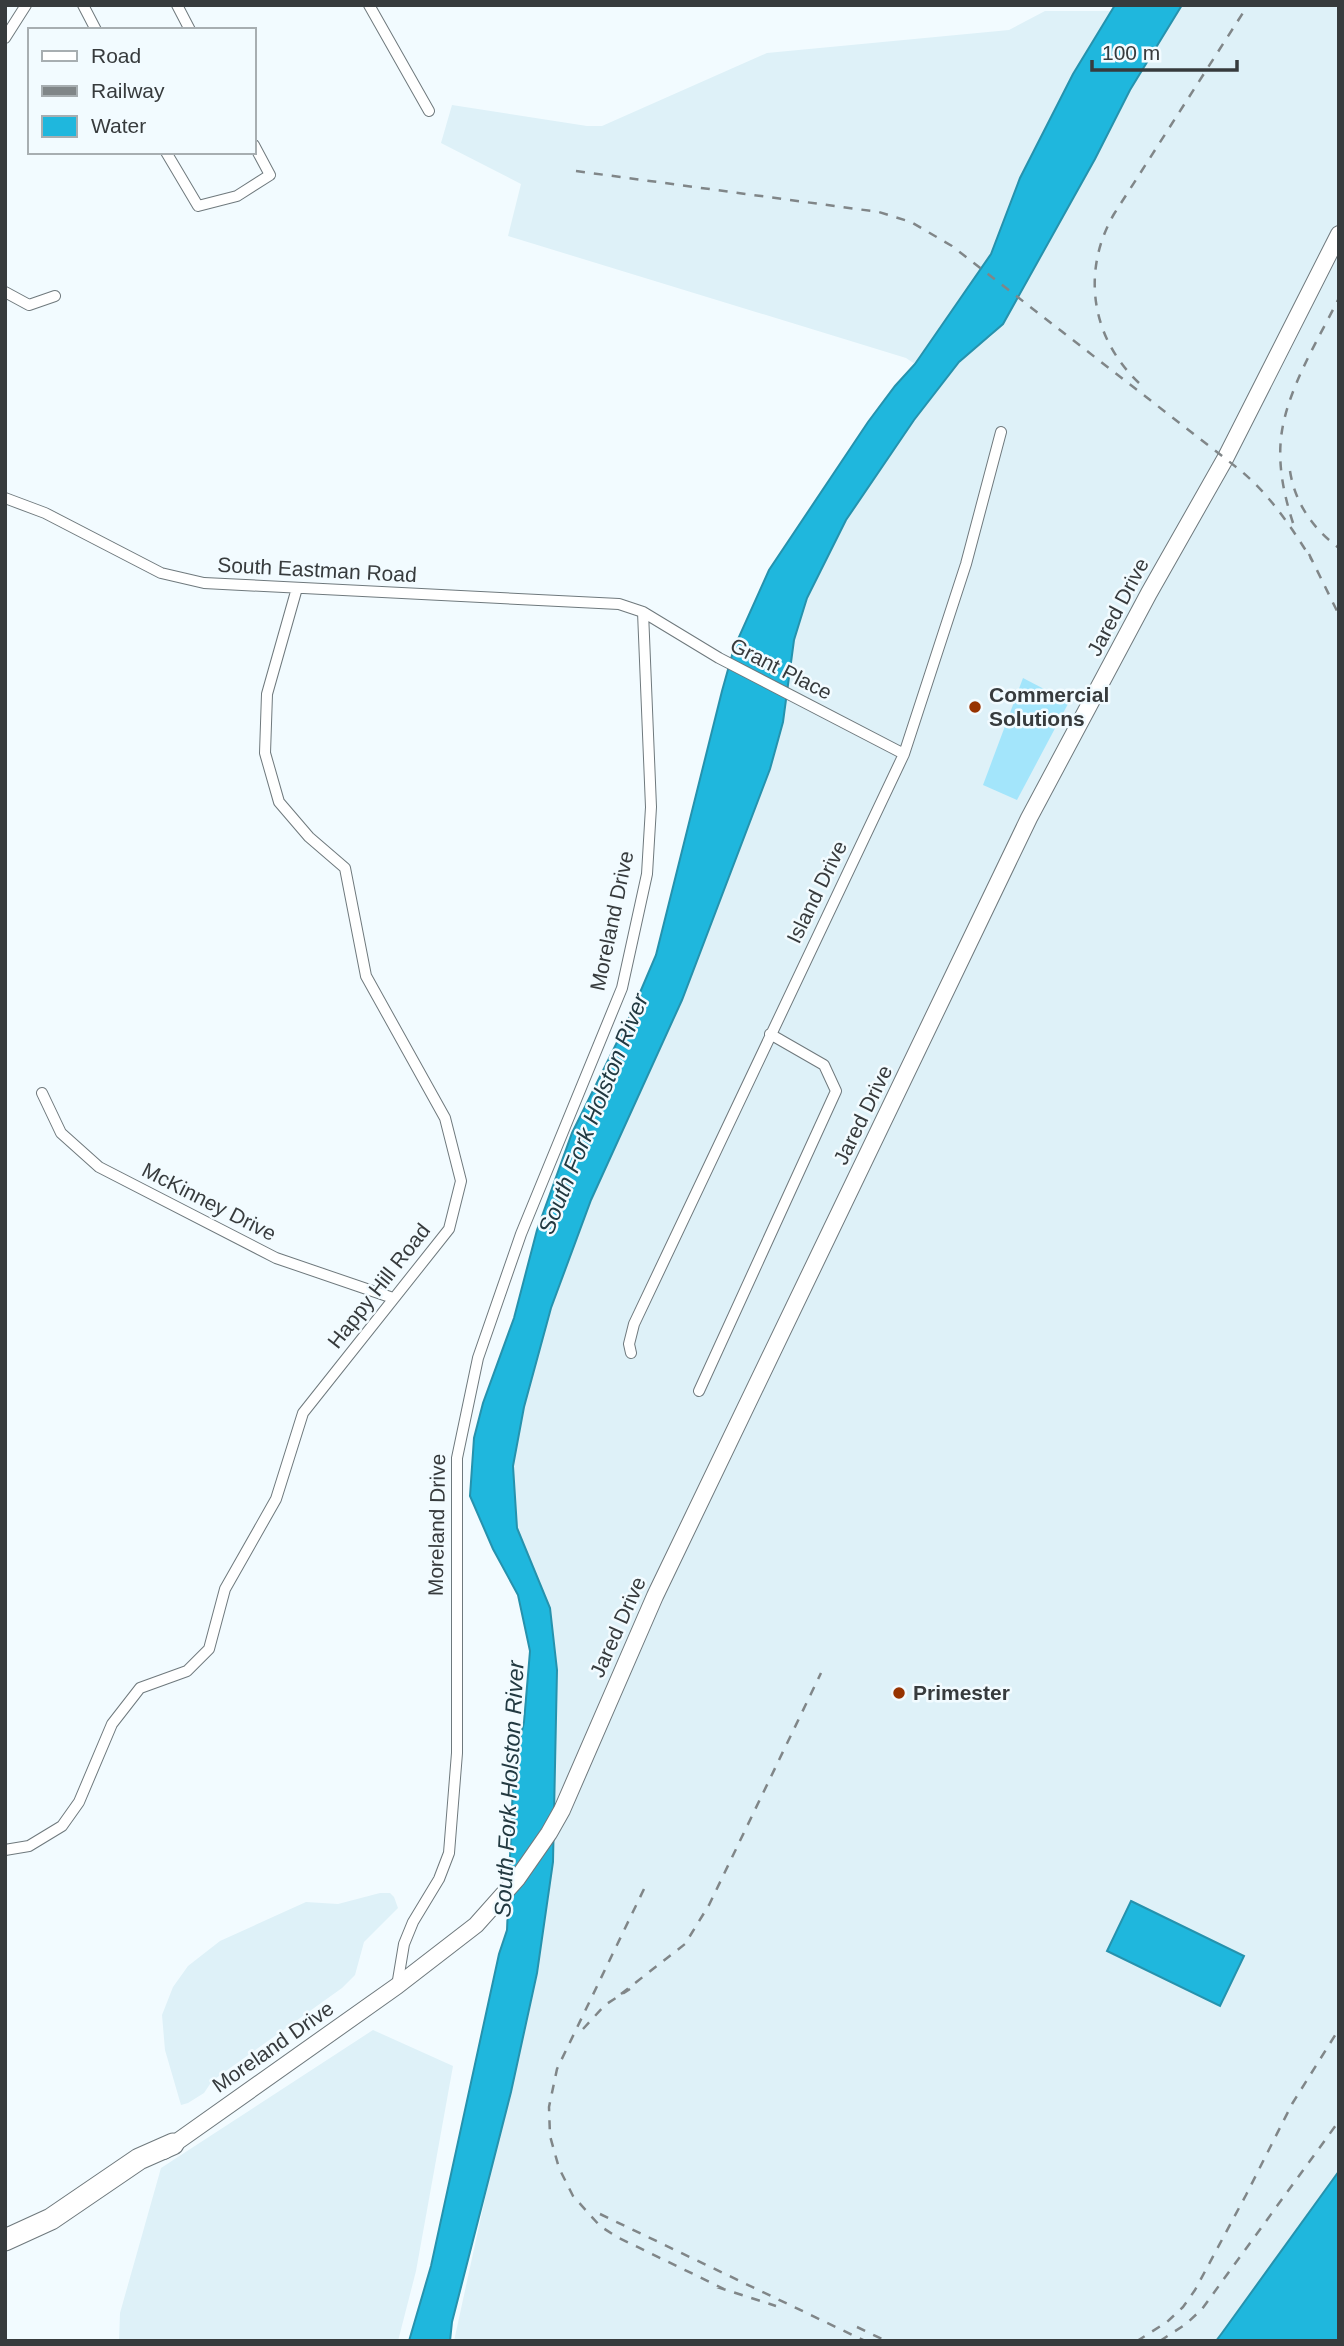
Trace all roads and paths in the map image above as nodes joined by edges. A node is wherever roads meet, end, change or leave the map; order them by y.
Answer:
1 (26, 5) edge
2 (83, 5) edge
3 (177, 5) edge
4 (369, 5) edge
5 (95, 28) edge
6 (189, 28) edge
7 (5, 38) edge
8 (429, 111) dead end
9 (256, 149) edge
10 (167, 154) edge
11 (1339, 234) edge
12 (5, 292) edge
13 (55, 296) dead end
14 (1001, 432) dead end
15 (5, 498) edge
16 (298, 588) junction
17 (643, 612) junction
18 (904, 754) junction
19 (770, 1034) junction
20 (42, 1093) dead end
21 (393, 1298) junction
22 (631, 1353) dead end
23 (699, 1391) dead end
24 (5, 1850) edge
25 (397, 1986) junction
26 (173, 2144) junction
27 (5, 2240) edge
28 (5, 2250) edge

1 - 7 street
2 - 5 street
3 - 6 street
4 - 8 street
9 - 10 street
11 - 25 main road, Jared Drive
12 - 13 street
14 - 18 street, Island Drive
15 - 16 street, South Eastman Road
16 - 17 street, South Eastman Road
16 - 21 street, Happy Hill Road
17 - 18 street, Grant Place
17 - 25 street, Moreland Drive
18 - 19 street, Island Drive
19 - 22 street, Island Drive
19 - 23 street
20 - 21 street, McKinney Drive
21 - 24 street, Happy Hill Road
25 - 26 main road, Moreland Drive
26 - 27 highway
26 - 28 main road, Moreland Drive

